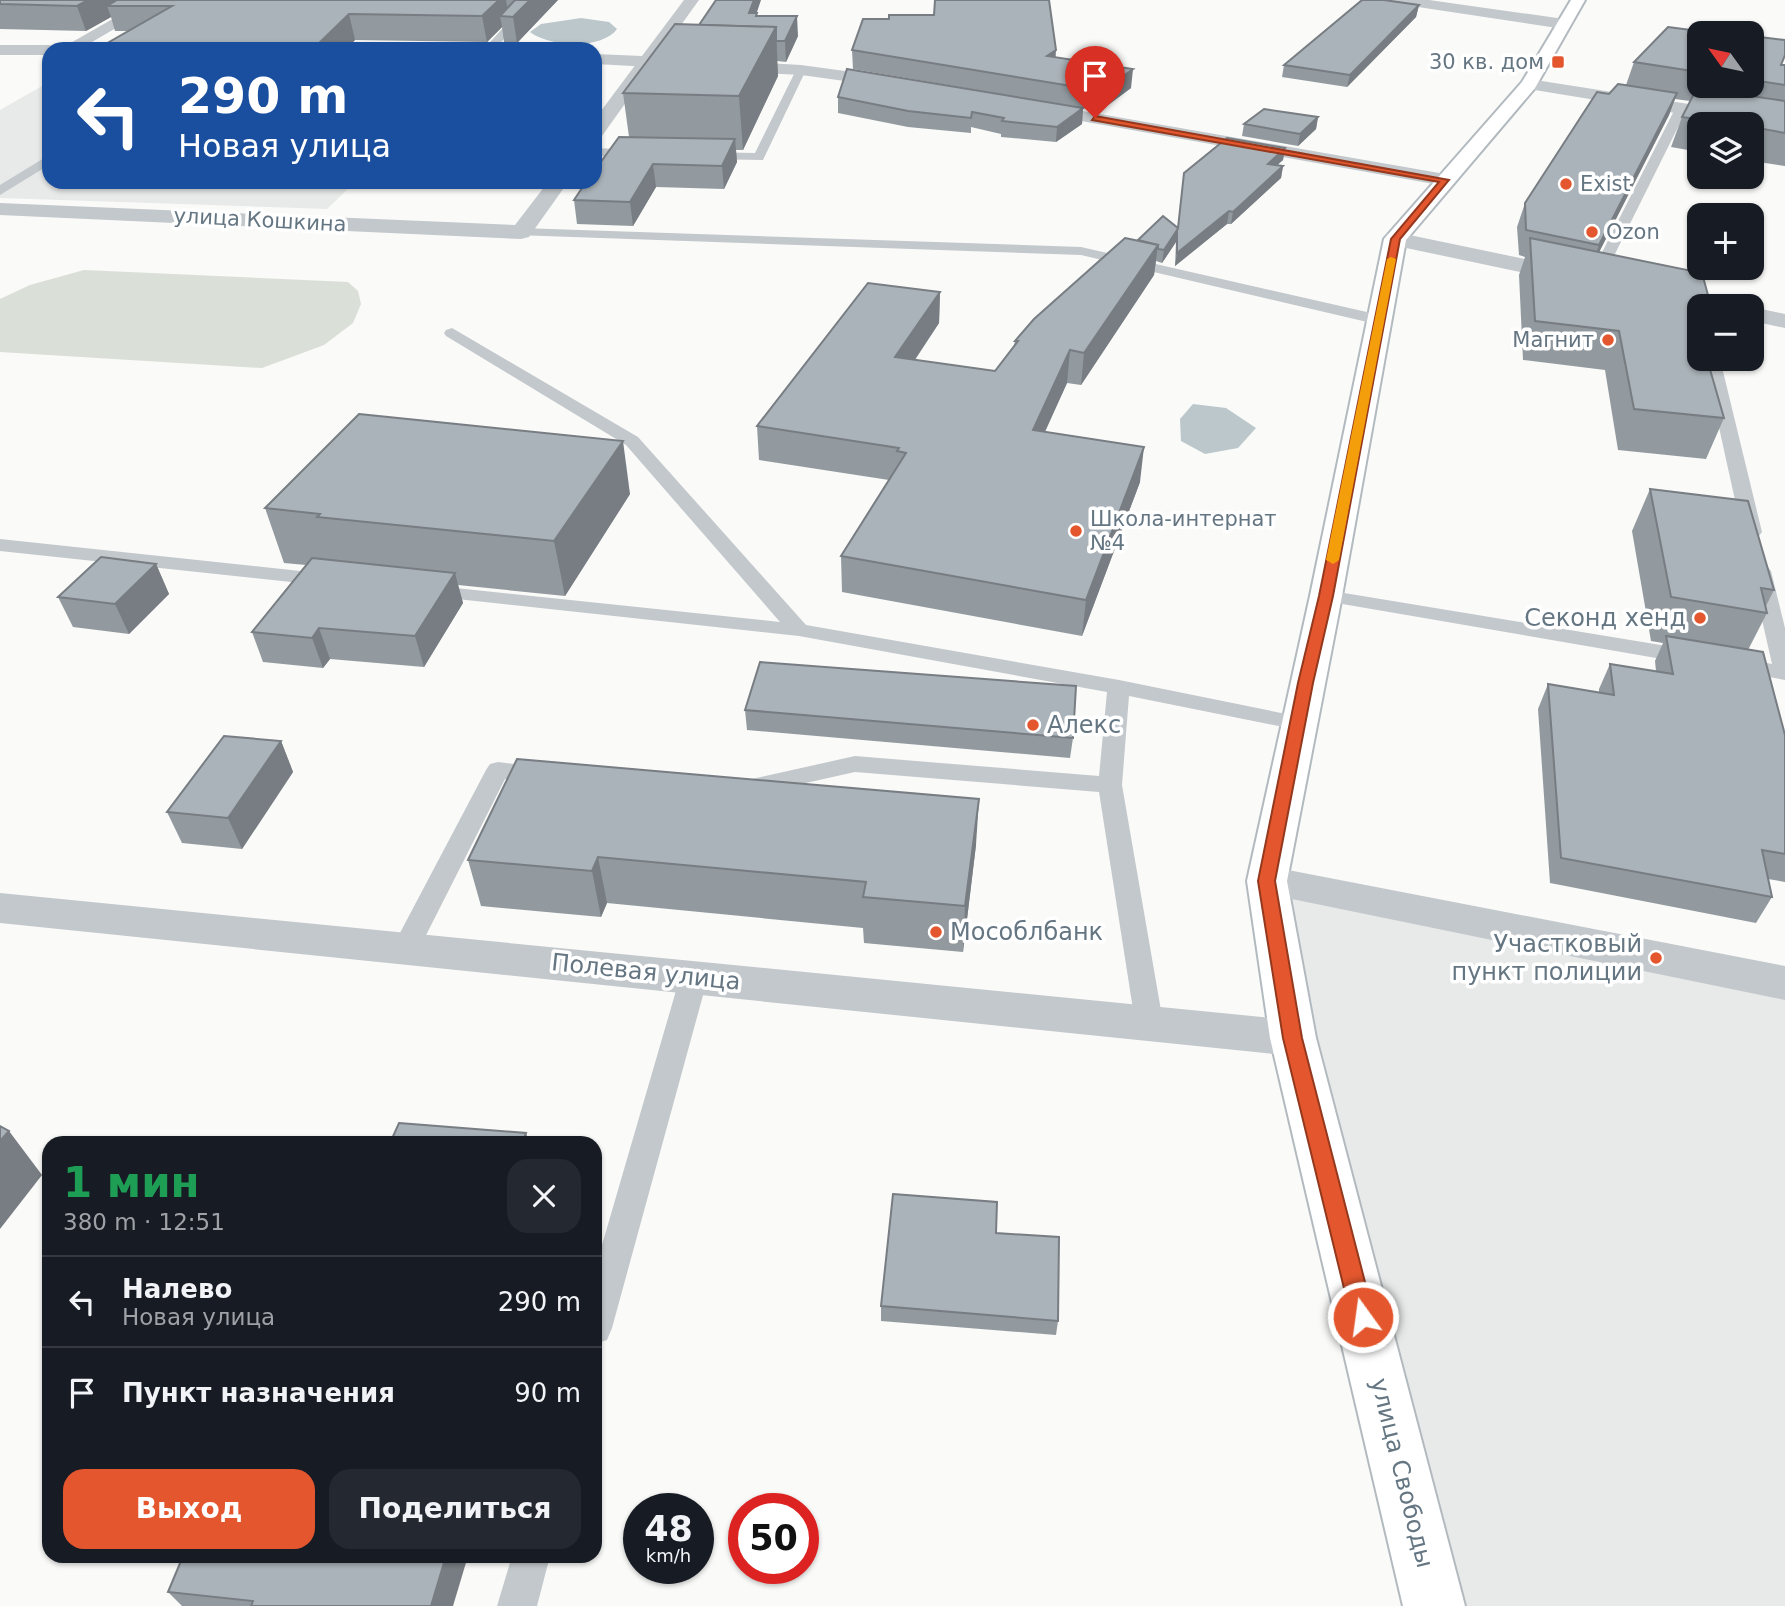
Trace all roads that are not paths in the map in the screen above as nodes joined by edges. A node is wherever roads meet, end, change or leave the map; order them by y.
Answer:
1 (157, 0) edge
2 (692, 0) edge
3 (1398, 0) edge
4 (1571, 12) edge
5 (513, 23) edge
6 (81, 42) edge
7 (495, 42) edge
8 (0, 50) edge
9 (42, 50) edge
10 (602, 60) edge
11 (648, 60) junction
12 (801, 70) junction
13 (1529, 84) junction
14 (916, 87) edge
15 (1012, 104) edge
16 (1681, 109) junction
17 (602, 122) edge
18 (1785, 125) edge
19 (602, 152) edge
20 (650, 154) edge
21 (691, 155) edge
22 (42, 164) edge
23 (1445, 180) junction
24 (553, 189) edge
25 (0, 191) edge
26 (0, 209) edge
27 (521, 232) junction
28 (1395, 239) junction
29 (1595, 280) junction
30 (1621, 286) edge
31 (1764, 317) edge
32 (1380, 320) junction
33 (1785, 321) edge
34 (452, 332) dead end
35 (1715, 371) edge
36 (0, 545) edge
37 (344, 582) edge
38 (413, 589) edge
39 (1326, 596) junction
40 (799, 630) junction
41 (1119, 687) junction
42 (1298, 723) junction
43 (566, 777) edge
44 (1110, 785) junction
45 (718, 794) edge
46 (1267, 881) junction
47 (0, 908) edge
48 (406, 948) junction
49 (694, 977) junction
50 (1785, 983) edge
51 (1149, 1022) junction
52 (1293, 1038) junction
53 (602, 1303) edge
54 (529, 1563) edge
55 (517, 1606) edge
56 (1434, 1606) edge

1 - 6 street
2 - 11 street
3 - 4 street
4 - 13 main road, улица Свободы
5 - 7 lane
8 - 9 street
10 - 11 street
11 - 12 street
11 - 17 street
12 - 14 street
12 - 21 lane
13 - 16 street
13 - 23 main road, улица Свободы
15 - 23 street
16 - 18 street
16 - 29 lane
19 - 20 lane
22 - 25 lane
23 - 28 main road, улица Свободы
24 - 27 street
26 - 27 street, улица Кошкина
27 - 32 lane
28 - 29 street
28 - 32 main road, улица Свободы
29 - 30 street
31 - 33 street
32 - 39 main road, улица Свободы
34 - 40 lane
35 - 39 lane
36 - 37 lane
38 - 40 lane
39 - 42 main road, улица Свободы
40 - 41 lane
41 - 42 lane
41 - 44 lane
42 - 46 main road, улица Свободы
43 - 48 lane
44 - 45 lane
44 - 51 lane
46 - 50 street
46 - 52 main road, улица Свободы
47 - 48 street, Полевая улица
48 - 49 street, Полевая улица
49 - 51 street, Полевая улица
49 - 53 lane
51 - 52 street, Полевая улица
52 - 56 main road, улица Свободы
54 - 55 lane

